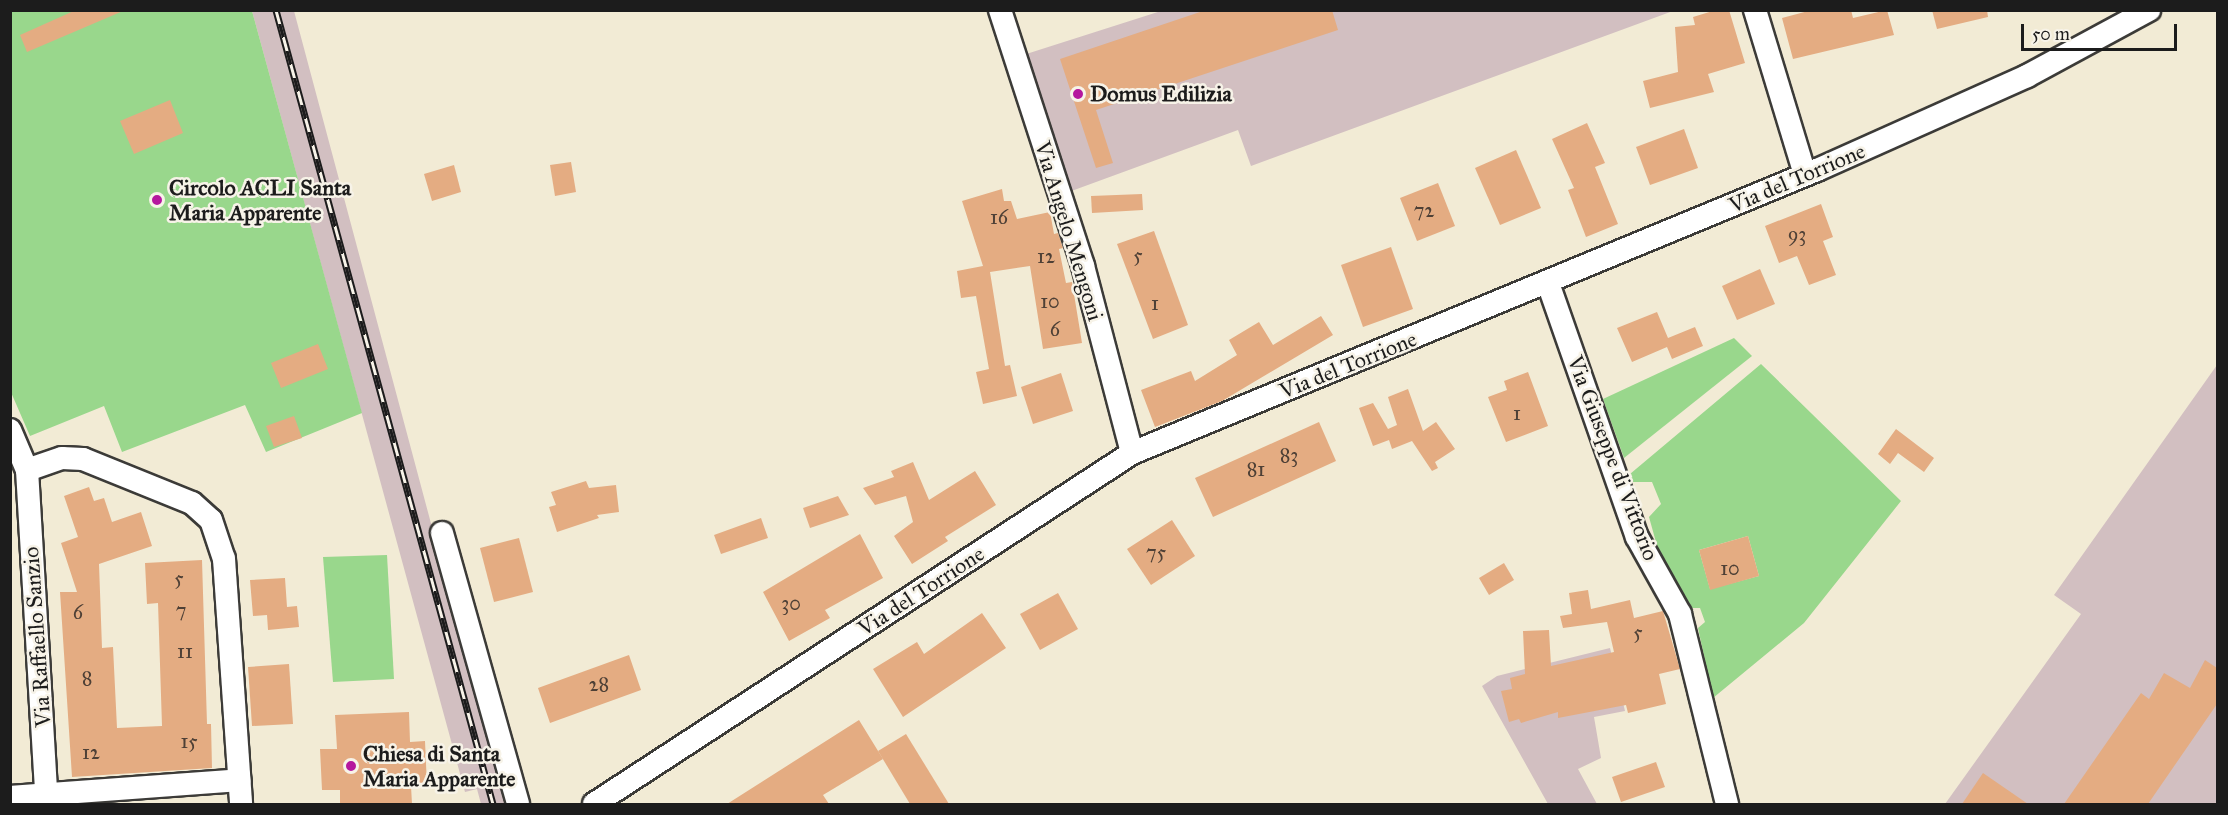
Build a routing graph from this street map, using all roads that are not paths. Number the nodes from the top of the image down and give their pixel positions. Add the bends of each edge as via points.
1 (1000, 10) edge
2 (1755, 10) edge
3 (2149, 10) edge
4 (1806, 175) junction
5 (1548, 283) junction
6 (10, 430) edge
7 (1132, 453) junction
8 (27, 470) junction
9 (442, 533) dead end
10 (239, 780) junction
11 (10, 797) edge
12 (47, 799) edge
13 (241, 804) edge
14 (518, 804) edge
15 (594, 804) edge
16 (1727, 804) edge

1 - 7 street, Via Angelo Mengoni via 1083,267
2 - 4 street
3 - 4 street, Via del Torrione via 2027,76
4 - 5 street, Via del Torrione
5 - 7 street, Via del Torrione
5 - 16 street, Via Giuseppe di Vittorio via 1637,537 1680,615
6 - 8 street, Via Raffaello Sanzio
7 - 15 street, Via del Torrione
8 - 10 street via 62,458 83,459 192,503 211,520 224,559
8 - 12 street, Via Raffaello Sanzio
9 - 14 street
10 - 12 street
10 - 13 street
11 - 12 street

